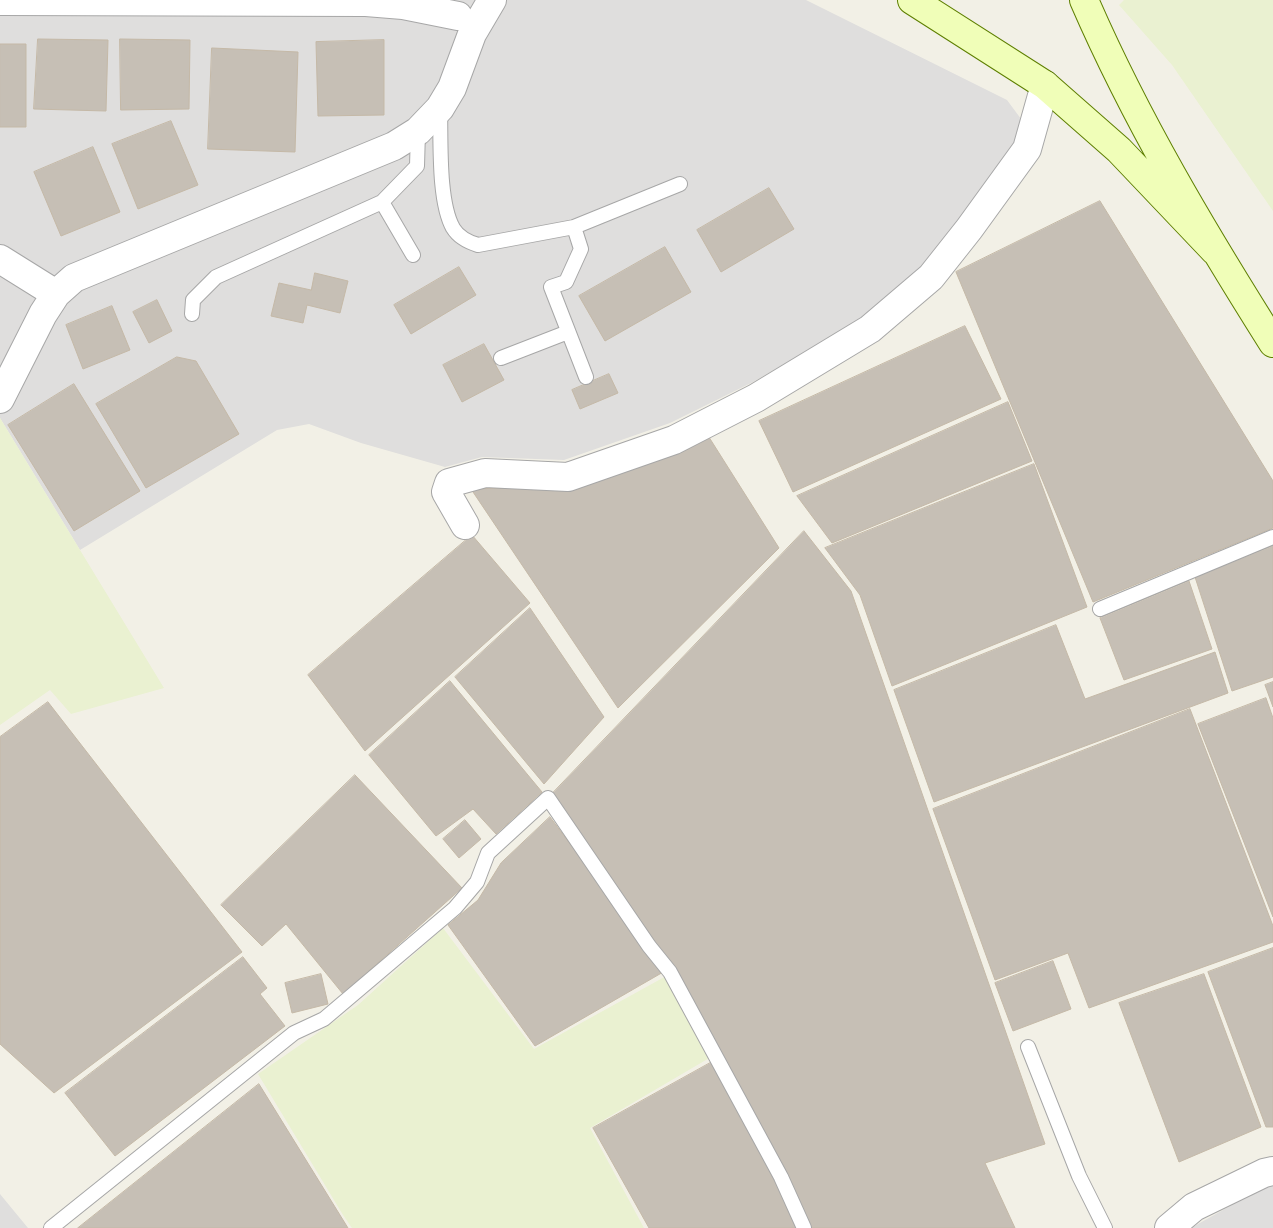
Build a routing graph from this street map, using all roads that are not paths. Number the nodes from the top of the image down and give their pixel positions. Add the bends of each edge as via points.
1 (0, 0) edge
2 (492, 0) edge
3 (912, 0) edge
4 (1084, 0) edge
5 (460, 17) edge
6 (1045, 85) junction
7 (440, 108) junction
8 (418, 131) junction
9 (680, 184) dead end
10 (382, 202) junction
11 (574, 227) junction
12 (1215, 251) junction
13 (413, 255) dead end
14 (0, 259) edge
15 (56, 294) junction
16 (192, 314) dead end
17 (568, 332) junction
18 (1273, 343) edge
19 (501, 358) dead end
20 (586, 377) dead end
21 (0, 399) edge
22 (465, 525) dead end
23 (1273, 536) edge
24 (1100, 609) dead end
25 (1028, 1047) dead end
26 (1273, 1171) edge
27 (51, 1228) edge
28 (804, 1228) edge
29 (1104, 1228) edge
30 (1170, 1228) edge

1 - 5 street via 366,2 403,5
2 - 5 street
3 - 6 main road
4 - 12 main road via 1136,112
5 - 7 street via 452,88
6 - 12 main road via 1119,150
6 - 22 street via 1027,149 969,230 931,277 870,329 756,398 674,440 568,477 485,473 449,483 446,492
7 - 8 street
7 - 11 lane via 446,209 454,229 464,240 478,245
8 - 10 lane via 417,166
8 - 15 street via 394,146 97,267 74,278
9 - 11 lane
10 - 13 lane
10 - 16 lane via 216,277 193,300
11 - 17 lane via 581,249 566,282 551,287
12 - 18 main road
14 - 15 street
15 - 21 street
17 - 19 lane
17 - 20 lane
23 - 24 lane
25 - 29 lane
26 - 30 street via 1194,1207
27 - 28 lane via 294,1033 324,1019 455,908 477,882 488,852 548,798 670,972 781,1177

